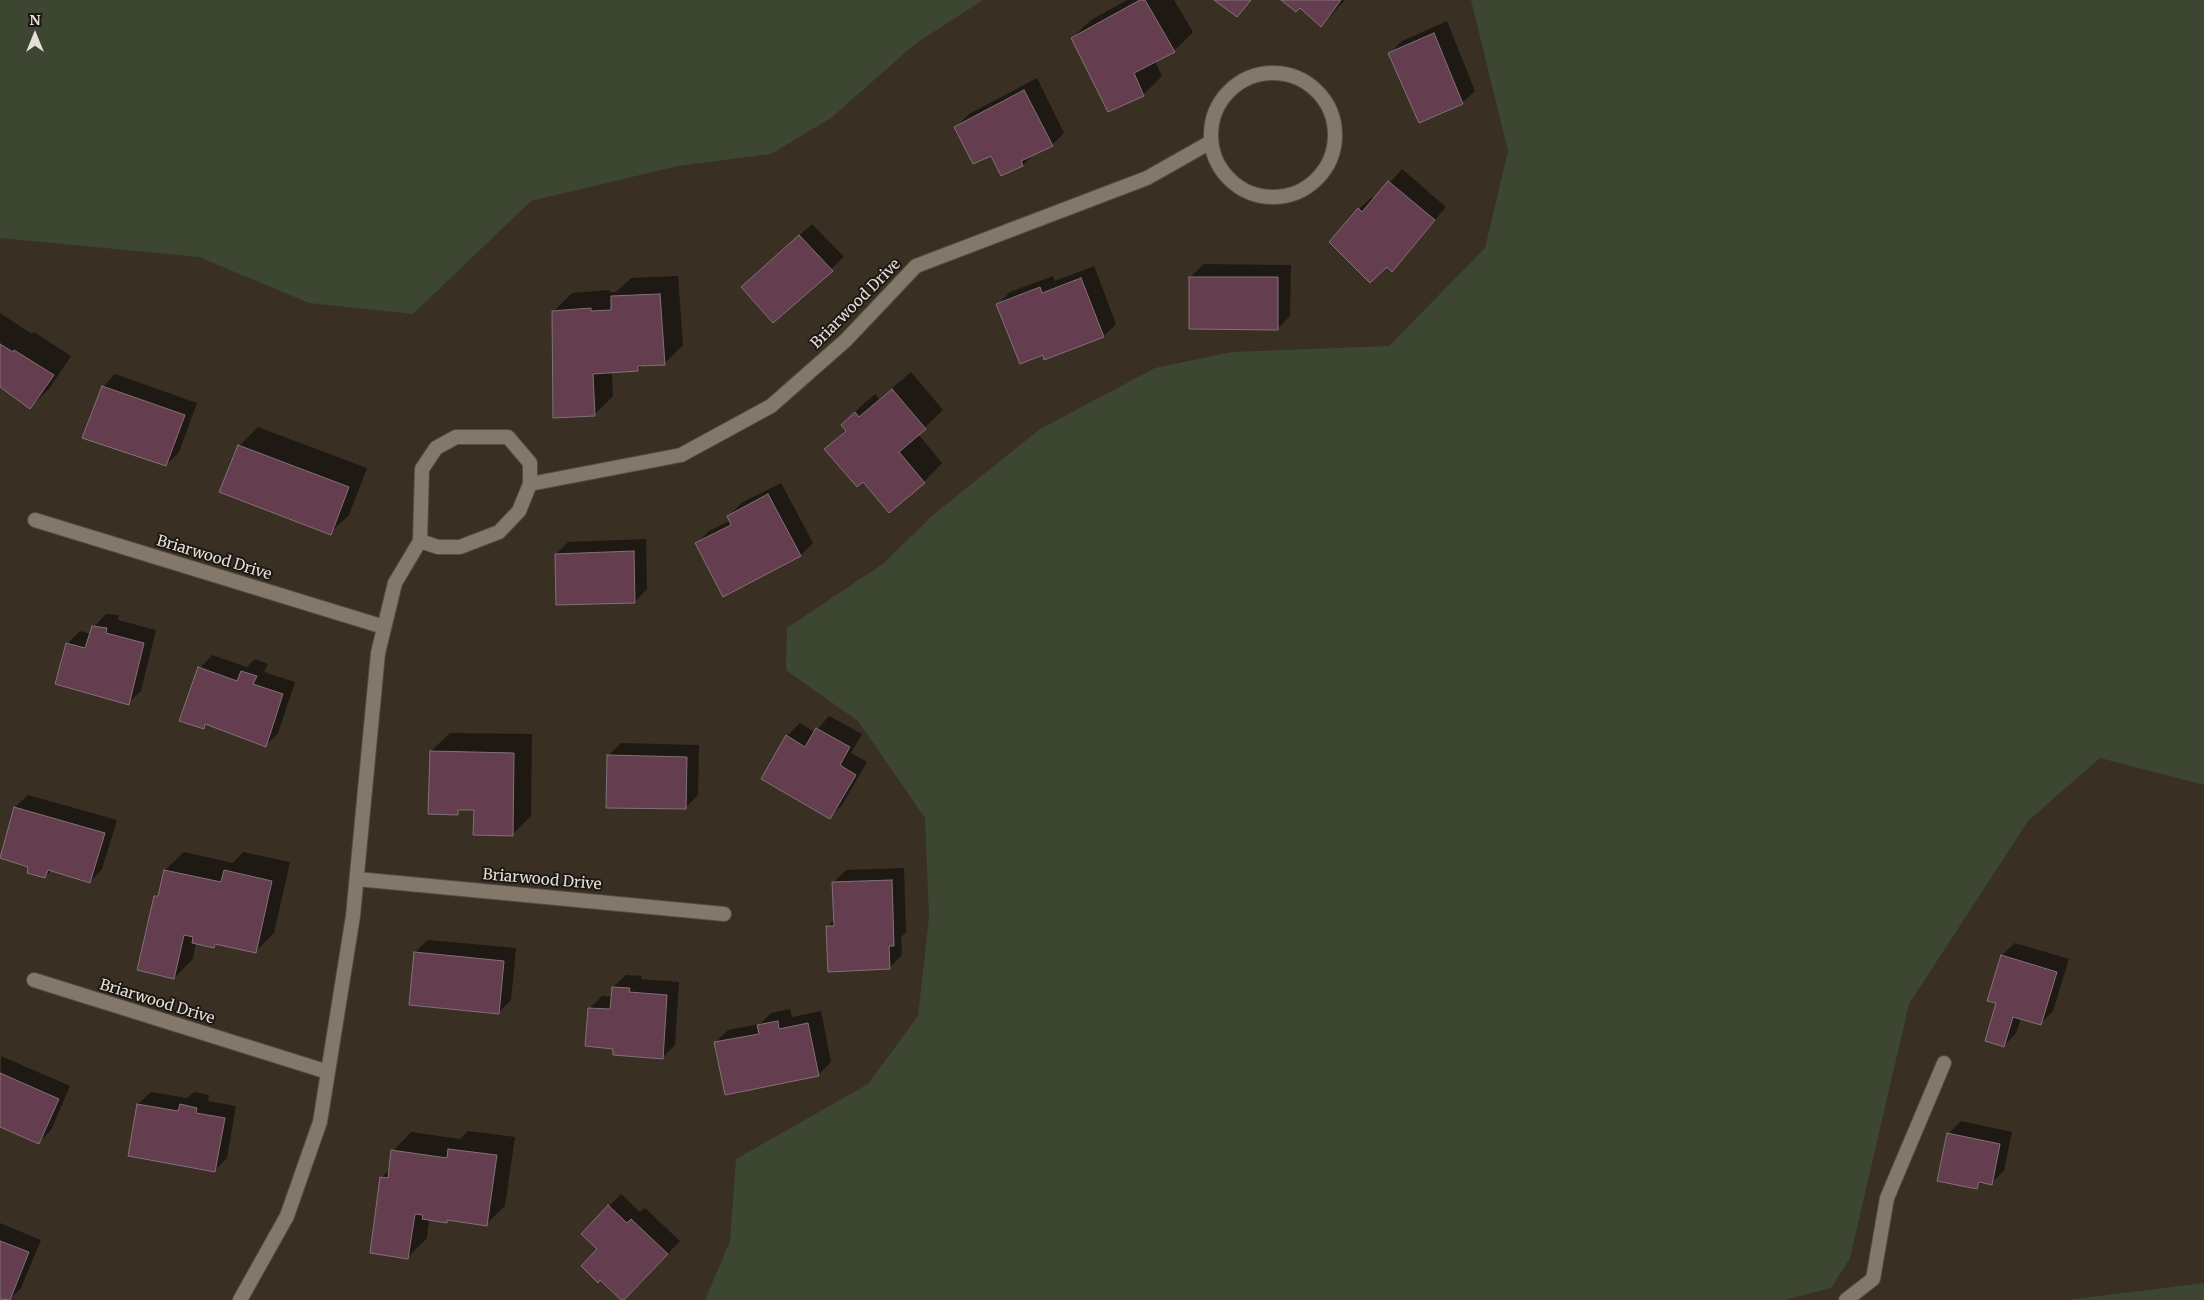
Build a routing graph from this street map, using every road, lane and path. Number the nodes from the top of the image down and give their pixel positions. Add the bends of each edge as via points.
1 (1209, 142) junction
2 (530, 484) junction
3 (35, 520) dead end
4 (420, 541) junction
5 (384, 627) junction
6 (357, 879) junction
7 (724, 914) dead end
8 (34, 980) dead end
9 (1944, 1063) dead end
10 (328, 1072) junction
11 (240, 1300) edge
12 (1846, 1300) edge

1 - 1 street via 1226,179 1261,198 1300,194 1330,166 1337,127 1320,92 1286,72 1246,77 1217,104
1 - 2 street, Briarwood Drive via 1147,178 916,266 846,340 771,406 681,456
2 - 4 street via 519,511 499,532 460,547 438,547
2 - 4 street via 530,463 508,437 456,437 436,448 422,470
3 - 5 street, Briarwood Drive
4 - 5 street via 395,583
5 - 6 street via 378,653
6 - 7 street, Briarwood Drive
6 - 10 street
8 - 10 street, Briarwood Drive
9 - 12 street via 1887,1198 1873,1279
10 - 11 street via 320,1122 287,1216

